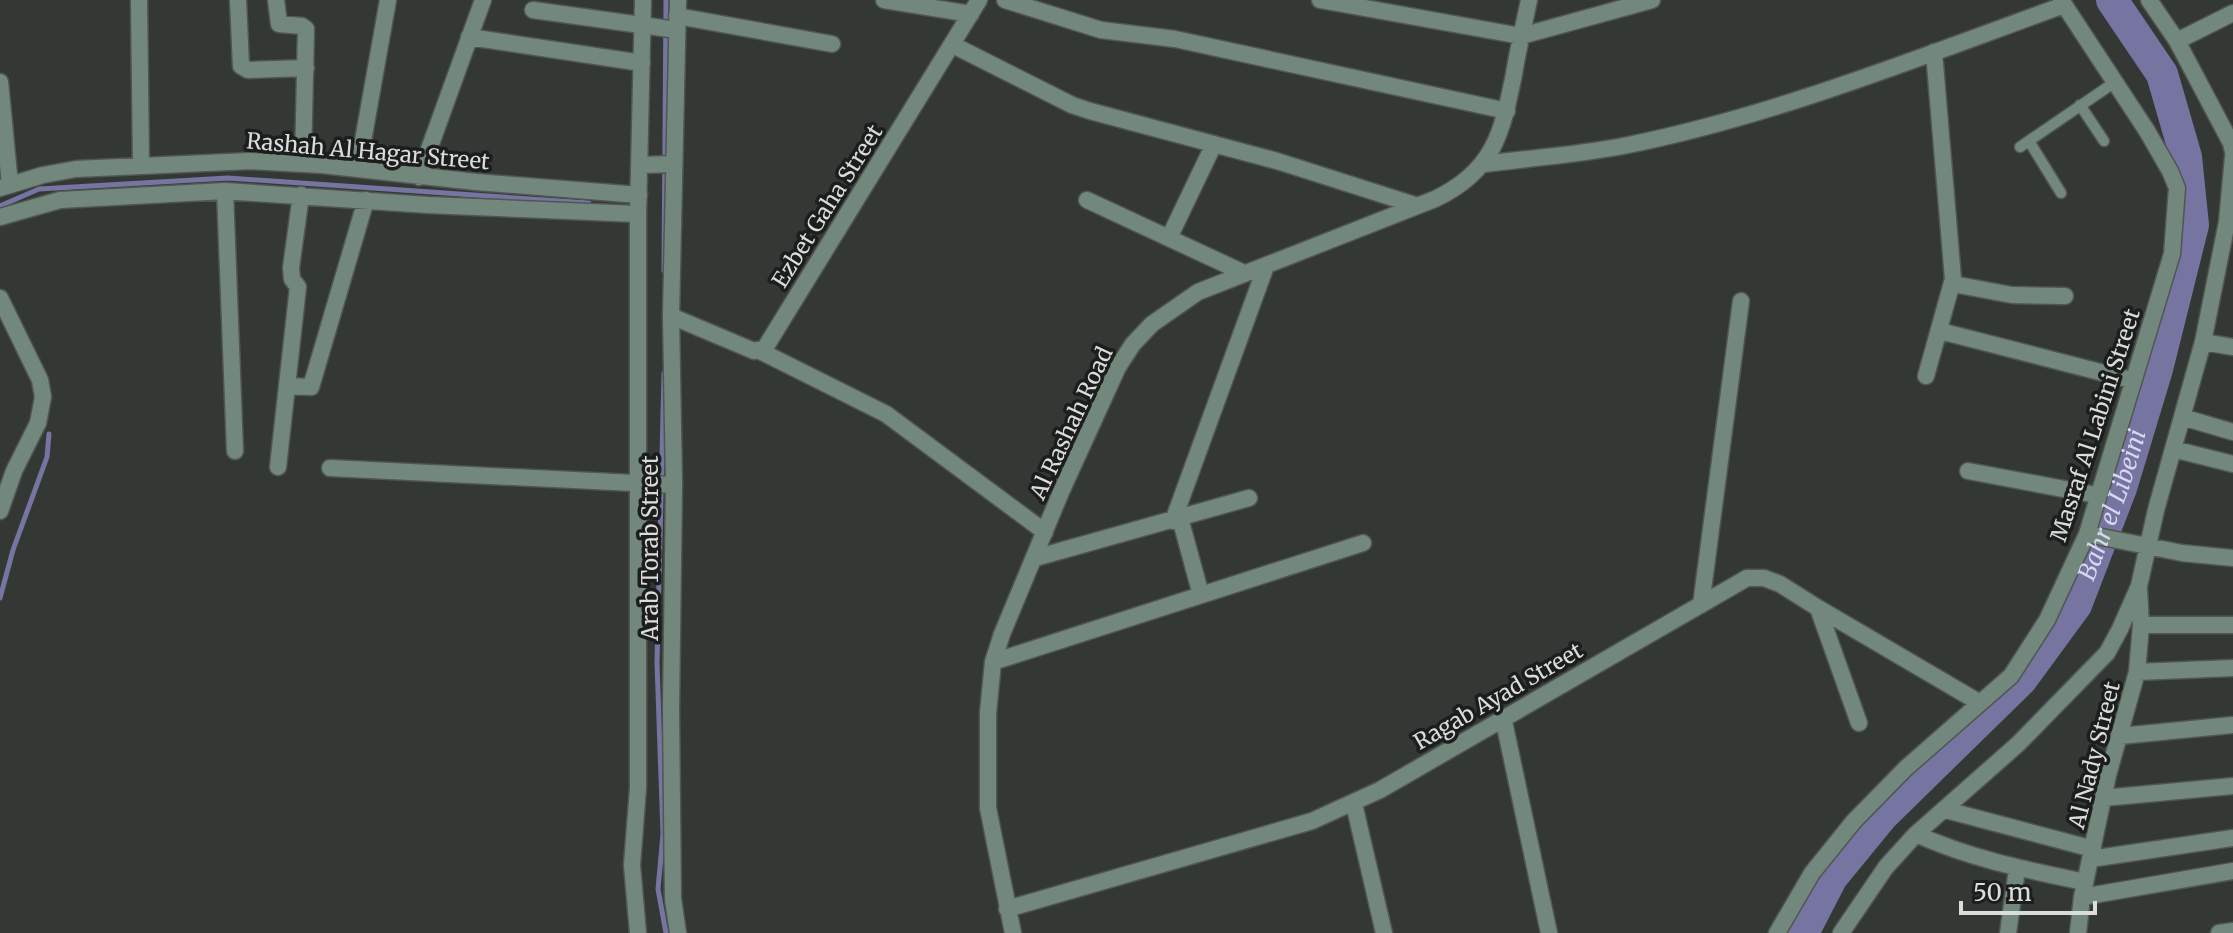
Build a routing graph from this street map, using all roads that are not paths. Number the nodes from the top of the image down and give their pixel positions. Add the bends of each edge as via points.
1 (139, 0) edge
2 (238, 0) edge
3 (276, 0) edge
4 (388, 0) edge
5 (483, 0) edge
6 (643, 0) edge
7 (884, 0) edge
8 (1005, 0) edge
9 (1320, 0) edge
10 (1652, 0) edge
11 (2149, 0) edge
12 (1534, 2) edge
13 (2063, 3) edge
14 (975, 7) edge
15 (533, 10) dead end
16 (2233, 13) edge
17 (666, 21) edge
18 (1521, 36) junction
19 (469, 37) junction
20 (2177, 41) junction
21 (832, 44) dead end
22 (953, 45) junction
23 (1934, 52) junction
24 (642, 63) junction
25 (306, 68) junction
26 (0, 82) edge
27 (2115, 82) junction
28 (2080, 105) junction
29 (1507, 111) junction
30 (2104, 141) dead end
31 (1214, 144) junction
32 (2233, 148) edge
33 (303, 163) junction
34 (658, 164) junction
35 (1484, 164) junction
36 (141, 165) junction
37 (358, 169) junction
38 (419, 177) junction
39 (5, 187) edge
40 (225, 191) junction
41 (2061, 193) dead end
42 (301, 195) junction
43 (639, 195) junction
44 (366, 200) junction
45 (1087, 200) dead end
46 (1415, 205) junction
47 (638, 214) junction
48 (0, 217) edge
49 (1169, 238) junction
50 (1266, 266) junction
51 (1244, 273) junction
52 (1953, 284) junction
53 (2065, 296) dead end
54 (0, 298) edge
55 (1741, 301) dead end
56 (671, 316) junction
57 (1940, 331) junction
58 (2203, 342) junction
59 (2233, 347) edge
60 (760, 351) junction
61 (1926, 376) dead end
62 (2131, 380) junction
63 (287, 386) junction
64 (2182, 417) junction
65 (2233, 432) edge
66 (2173, 449) junction
67 (235, 451) dead end
68 (2233, 464) edge
69 (278, 467) dead end
70 (330, 468) dead end
71 (1968, 471) dead end
72 (642, 483) junction
73 (670, 485) junction
74 (2096, 495) junction
75 (1249, 498) dead end
76 (0, 511) edge
77 (1176, 520) junction
78 (1045, 532) junction
79 (2087, 534) junction
80 (1363, 543) dead end
81 (2150, 546) junction
82 (1035, 558) junction
83 (2233, 558) edge
84 (2139, 586) junction
85 (1201, 595) junction
86 (1701, 605) junction
87 (1818, 608) junction
88 (2141, 625) junction
89 (2233, 625) edge
90 (993, 662) junction
91 (2233, 668) edge
92 (2137, 672) junction
93 (1980, 703) junction
94 (1503, 717) junction
95 (1859, 723) dead end
96 (2233, 725) edge
97 (2120, 736) junction
98 (2233, 786) edge
99 (2103, 798) junction
100 (1354, 804) junction
101 (1946, 810) junction
102 (1916, 834) junction
103 (2233, 838) edge
104 (2092, 854) junction
105 (2017, 869) junction
106 (2233, 871) edge
107 (2084, 889) junction
108 (1007, 909) junction
109 (2233, 931) edge
110 (638, 933) edge
111 (678, 933) edge
112 (1013, 933) edge
113 (1384, 933) edge
114 (1549, 933) edge
115 (1777, 933) edge
116 (1841, 933) edge
117 (2008, 933) edge
118 (2078, 933) edge
119 (2219, 933) edge

1 - 36 street
2 - 25 street via 241,66
3 - 25 street via 279,24 306,29
4 - 37 street
5 - 19 street
6 - 17 street
7 - 14 street
8 - 29 street via 1101,30 1206,45
9 - 18 street
10 - 18 street
11 - 20 street
12 - 18 street, Al Rashah Road
13 - 23 street
13 - 27 street, Masraf Al Labini Street
14 - 22 street, Ezbet Gaha Street
15 - 17 street
16 - 20 street
17 - 21 street
17 - 24 street
17 - 34 street
18 - 29 street, Al Rashah Road
19 - 24 street
19 - 38 street
20 - 32 street
22 - 31 street via 1072,105
22 - 60 street, Ezbet Gaha Street
23 - 35 street via 1734,119 1621,146
23 - 52 street
24 - 34 street
25 - 33 street
26 - 39 street
27 - 28 lane
27 - 62 street, Masraf Al Labini Street via 2177,188 2172,254
28 - 30 lane
28 - 41 lane via 2025,144
29 - 35 street, Al Rashah Road
31 - 46 street
31 - 49 street
32 - 58 street via 2227,222
33 - 36 street, Rashah Al Hagar Street
33 - 37 street, Rashah Al Hagar Street
34 - 43 street, Arab Torab Street
34 - 56 street, Arab Torab Street
35 - 46 street, Al Rashah Road via 1453,190
36 - 39 street, Rashah Al Hagar Street via 76,169
37 - 38 street, Rashah Al Hagar Street
38 - 43 street, Rashah Al Hagar Street
40 - 42 street, Rashah Al Hagar Street
40 - 48 street, Rashah Al Hagar Street via 60,200
40 - 67 street
42 - 44 street, Rashah Al Hagar Street
42 - 63 street via 291,268 298,287
43 - 47 street, Arab Torab Street
44 - 47 street, Rashah Al Hagar Street
44 - 63 street via 311,387
45 - 49 street
46 - 50 street, Al Rashah Road
47 - 72 street, Arab Torab Street
49 - 51 street
50 - 51 street, Al Rashah Road
50 - 77 street
51 - 78 street, Al Rashah Road via 1174,306 1133,344
52 - 53 street via 2012,295
52 - 57 street
54 - 76 street via 40,380 43,397 38,423
55 - 86 street
56 - 60 street
56 - 73 street, Arab Torab Street
57 - 61 street
57 - 62 street
58 - 59 street
58 - 64 street
60 - 78 street via 886,414
62 - 74 street, Masraf Al Labini Street
63 - 69 street
64 - 65 street
64 - 66 street
66 - 68 street
66 - 81 street
70 - 72 street
71 - 74 street
72 - 73 street
72 - 110 street, Arab Torab Street via 632,865
73 - 111 street, Arab Torab Street via 673,899
74 - 79 street, Masraf Al Labini Street
75 - 77 street
77 - 82 street
77 - 85 street
78 - 82 street, Al Rashah Road
79 - 81 street
79 - 93 street, Masraf Al Labini Street via 2047,620 2011,676
80 - 85 street
81 - 83 street
81 - 84 street
82 - 90 street, Al Rashah Road
84 - 88 street, Al Nady Street
84 - 101 street via 2107,653
85 - 90 street
86 - 87 street, Ragab Ayad Street via 1738,581 1755,577 1780,584
86 - 94 street, Ragab Ayad Street
87 - 93 street, Ragab Ayad Street
87 - 95 street
88 - 89 street
88 - 92 street, Al Nady Street
90 - 108 street, Al Rashah Road via 988,808
91 - 92 street
92 - 97 street, Al Nady Street
93 - 115 street, Masraf Al Labini Street via 1854,821 1812,873
94 - 100 street, Ragab Ayad Street
94 - 114 street
96 - 97 street
97 - 99 street, Al Nady Street
98 - 99 street
99 - 104 street, Al Nady Street
100 - 108 street, Ragab Ayad Street via 1301,825
100 - 113 street
101 - 102 street
101 - 104 street
102 - 105 street
102 - 116 street
103 - 104 street
104 - 107 street, Al Nady Street
105 - 107 street
105 - 117 street
106 - 107 street
107 - 118 street, Al Nady Street
108 - 112 street, Al Rashah Road
109 - 119 street

